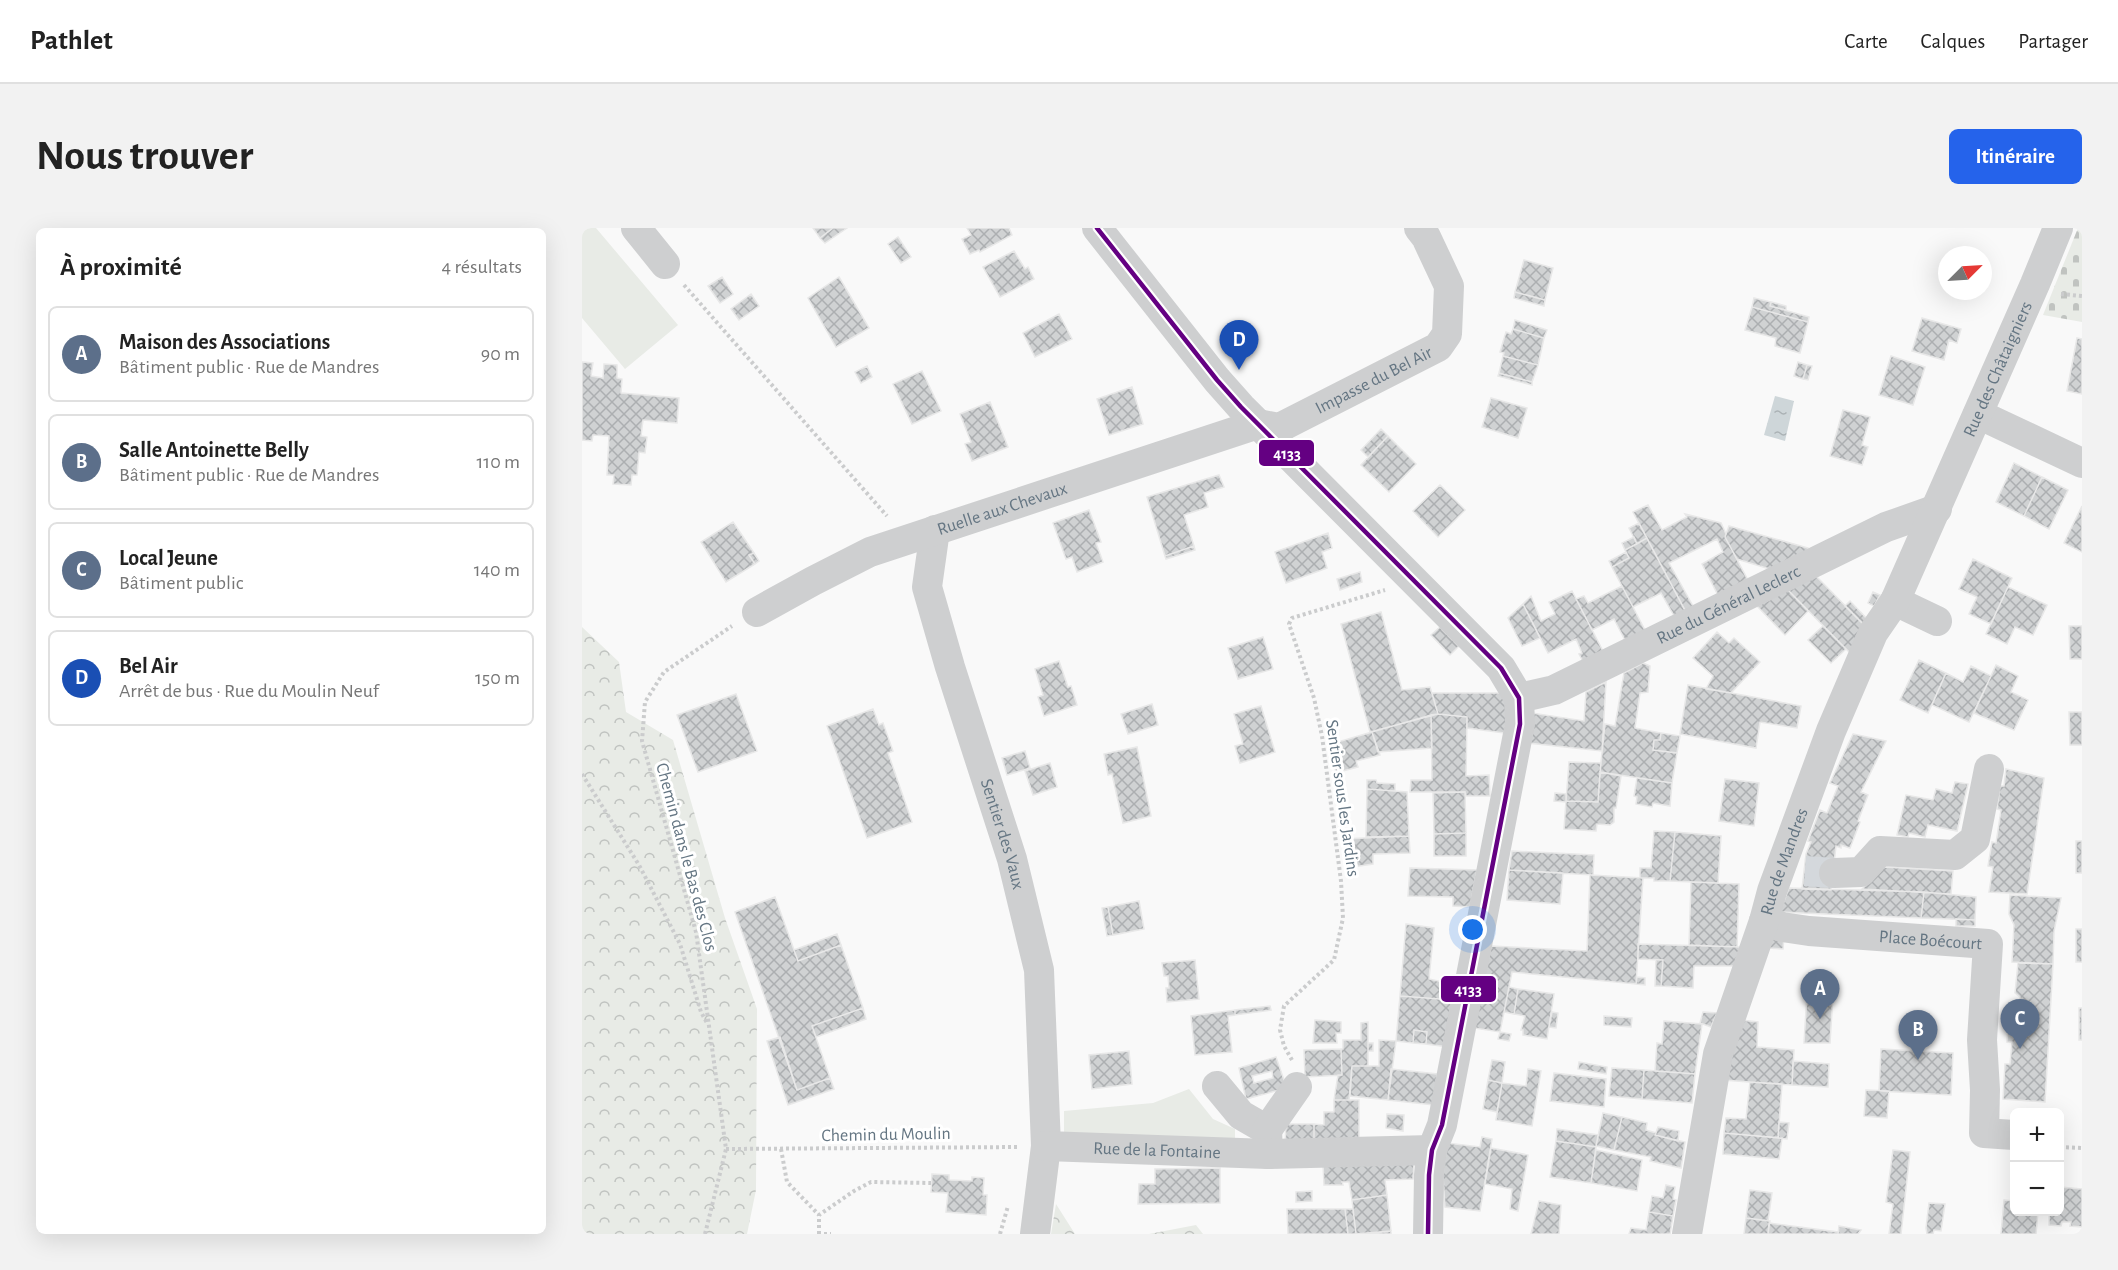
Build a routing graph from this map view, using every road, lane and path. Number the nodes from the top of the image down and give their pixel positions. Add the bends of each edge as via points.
1 (636, 228) edge
2 (1097, 228) edge
3 (1419, 228) edge
4 (2058, 228) edge
5 (665, 264) joint
6 (1978, 414) junction
7 (1258, 424) junction
8 (2082, 463) edge
9 (1937, 509) junction
10 (921, 535) junction
11 (1414, 580) junction
12 (1895, 601) junction
13 (756, 612) joint
14 (1937, 621) dead end
15 (1519, 698) junction
16 (1989, 769) dead end
17 (582, 774) edge
18 (1807, 871) junction
19 (1764, 921) junction
20 (709, 1026) junction
21 (1217, 1086) dead end
22 (1297, 1087) joint
23 (2010, 1135) edge
24 (1267, 1142) junction
25 (1046, 1146) junction
26 (2064, 1147) edge
27 (2082, 1148) edge
28 (726, 1149) junction
29 (781, 1149) junction
30 (1432, 1150) junction
31 (931, 1183) dead end
32 (819, 1215) junction
33 (705, 1234) edge
34 (819, 1234) edge
35 (824, 1234) edge
36 (831, 1234) edge
37 (1035, 1234) edge
38 (1428, 1234) edge
39 (1687, 1234) edge

1 - 5 street
2 - 7 street via 1217,381
3 - 7 street, Impasse du Bel Air via 1449,286 1447,334 1438,347 1279,428
4 - 6 street, Rue des Châtaigniers
5 - 10 path
6 - 8 street
6 - 9 street, Rue des Châtaigniers
7 - 10 street, Ruelle aux Chevaux
7 - 11 street
9 - 12 street, Rue de Mandres
9 - 15 street, Rue du Général Leclerc via 1886,527 1554,690
10 - 13 street, Ruelle aux Chevaux via 870,552
10 - 25 street, Sentier des Vaux via 927,587 1012,858 1040,970
11 - 15 street via 1501,668
11 - 22 path, Sentier sous les Jardins via 1292,618 1289,624 1322,735 1343,918 1335,960 1284,1006 1280,1030 1296,1067
12 - 14 street
12 - 18 street, Rue de Mandres via 1873,633 1836,720
13 - 20 path, Chemin dans le Bas des Clos via 664,672 645,702 642,741 696,932
15 - 30 street via 1518,735 1442,1125
16 - 18 street via 1976,839 1955,855 1880,851 1862,872
17 - 20 path via 639,865 680,944
18 - 19 street, Rue de Mandres via 1772,891
19 - 23 street, Place Boécourt via 1809,931 1988,944 1982,1040 1984,1133
19 - 39 street, Rue de Mandres via 1718,1054
20 - 28 path, Chemin dans le Bas des Clos
21 - 24 street
22 - 24 street
24 - 25 street, Rue de la Fontaine
24 - 30 street, Rue de la Fontaine
25 - 29 path, Chemin du Moulin
25 - 37 street, Sentier des Vaux
26 - 27 path
28 - 29 path, Chemin du Moulin
28 - 33 path, Chemin dans le Bas des Clos
29 - 32 path via 787,1182
30 - 38 street
31 - 32 path via 871,1182
32 - 34 path
35 - 36 path

